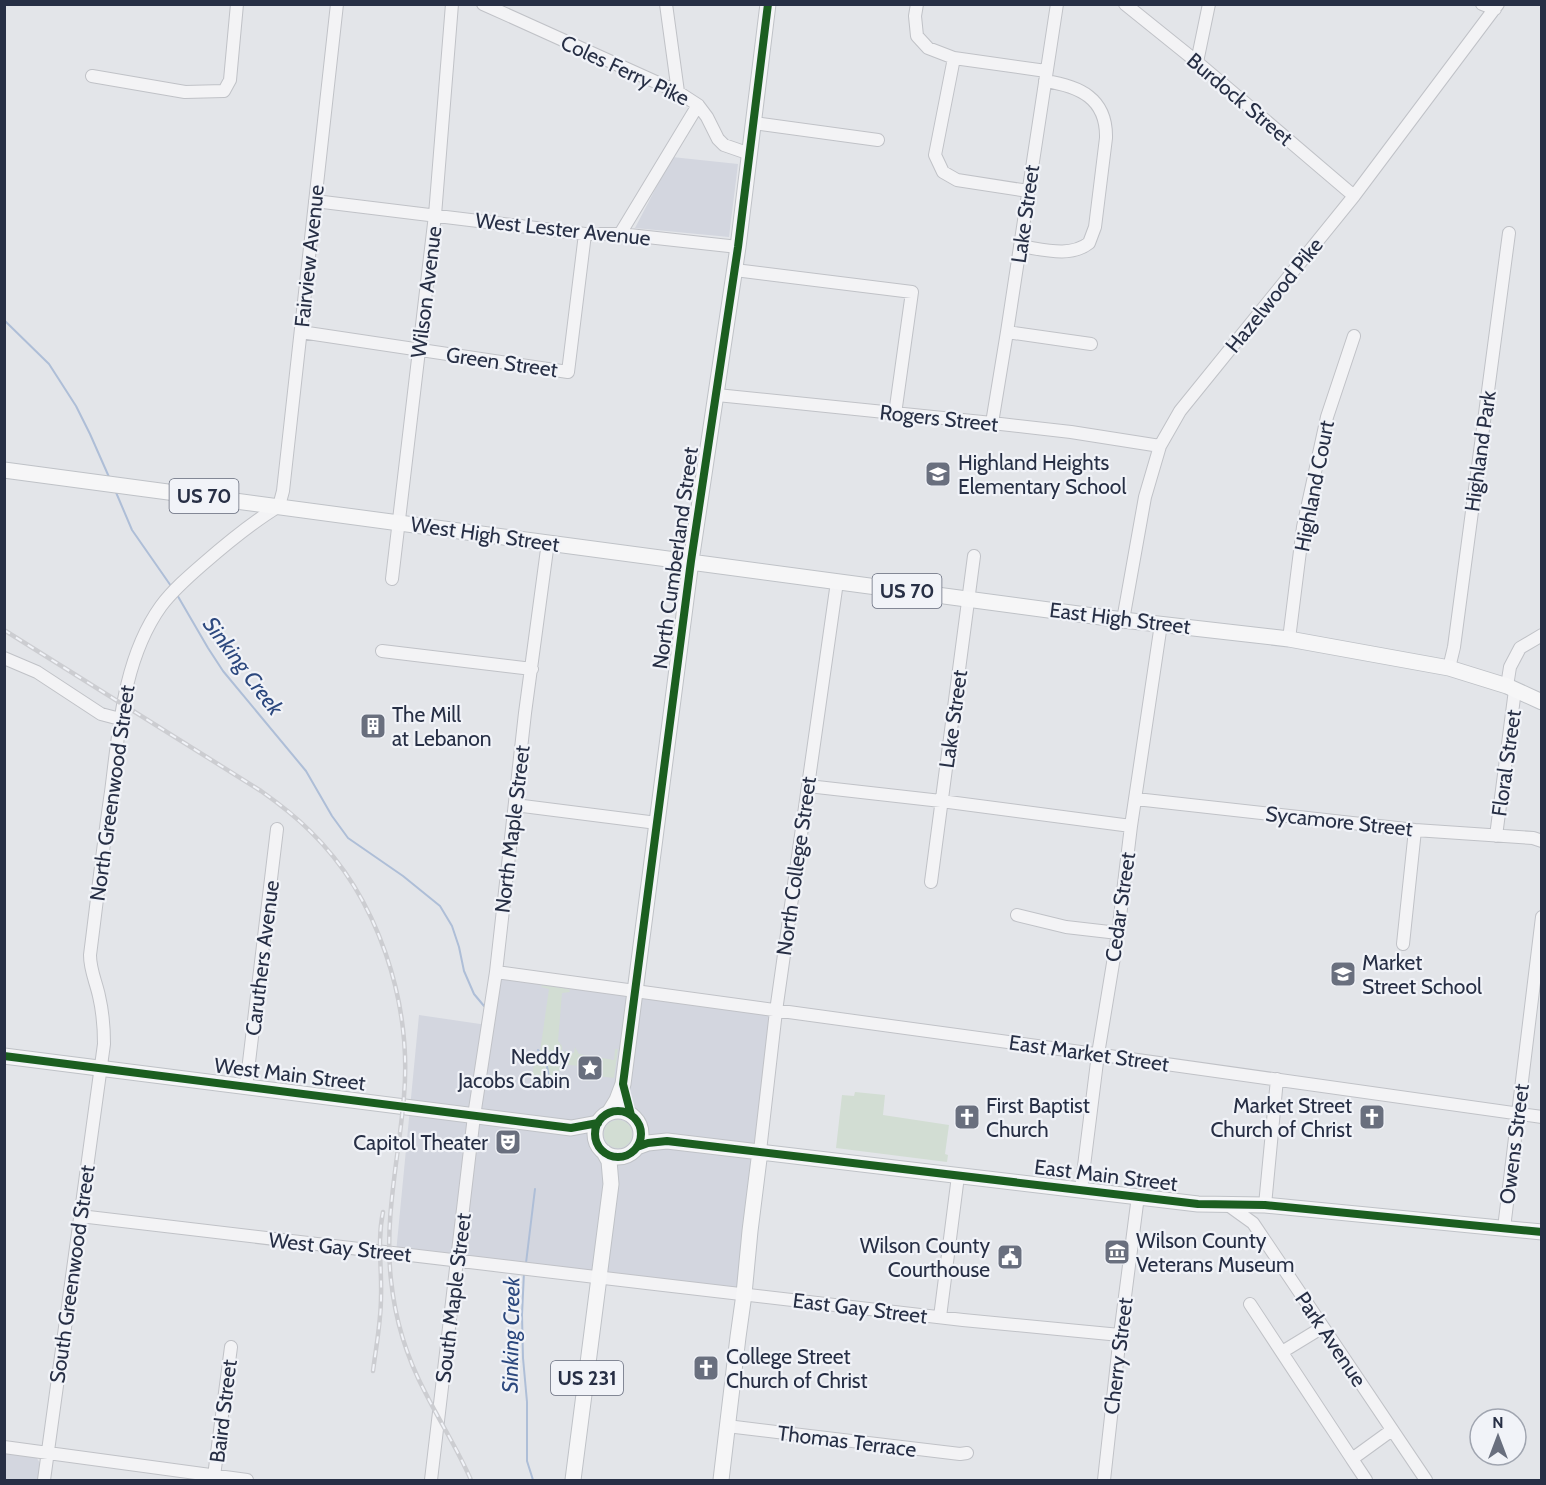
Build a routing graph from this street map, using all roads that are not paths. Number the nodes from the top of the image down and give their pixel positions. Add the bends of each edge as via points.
1 (237, 4) edge
2 (337, 4) edge
3 (452, 4) edge
4 (483, 4) edge
5 (666, 4) edge
6 (768, 4) edge
7 (916, 4) edge
8 (1057, 4) edge
9 (1125, 4) edge
10 (1209, 4) edge
11 (1482, 4) edge
12 (1497, 7) edge
13 (954, 58) junction
14 (1197, 62) junction
15 (92, 75) dead end
16 (1045, 76) junction
17 (678, 92) junction
18 (698, 105) junction
19 (754, 123) junction
20 (878, 140) dead end
21 (750, 154) junction
22 (1028, 191) junction
23 (1354, 196) junction
24 (315, 201) junction
25 (435, 215) junction
26 (1509, 233) dead end
27 (585, 234) junction
28 (621, 234) junction
29 (1020, 246) junction
30 (738, 247) junction
31 (735, 270) junction
32 (1007, 332) junction
33 (301, 333) junction
34 (1354, 336) dead end
35 (1091, 344) dead end
36 (420, 350) junction
37 (717, 395) junction
38 (896, 414) junction
39 (992, 423) junction
40 (1161, 446) junction
41 (4, 470) edge
42 (279, 506) junction
43 (399, 523) junction
44 (548, 542) junction
45 (974, 556) dead end
46 (691, 561) junction
47 (392, 579) dead end
48 (837, 582) junction
49 (969, 599) junction
50 (1124, 620) junction
51 (1161, 624) junction
52 (1542, 635) edge
53 (1289, 639) junction
54 (382, 651) dead end
55 (4, 658) edge
56 (1449, 668) junction
57 (532, 669) junction
58 (1511, 688) junction
59 (1542, 702) edge
60 (120, 719) junction
61 (808, 786) junction
62 (1136, 799) junction
63 (941, 801) junction
64 (515, 805) junction
65 (657, 823) junction
66 (1131, 826) junction
67 (277, 829) dead end
68 (1415, 830) junction
69 (1496, 836) junction
70 (1542, 841) edge
71 (931, 882) dead end
72 (1017, 915) dead end
73 (1542, 917) edge
74 (1118, 933) junction
75 (1403, 944) dead end
76 (1539, 959) edge
77 (496, 972) junction
78 (636, 990) junction
79 (776, 1011) junction
80 (1098, 1054) junction
81 (4, 1056) edge
82 (100, 1068) junction
83 (1277, 1079) junction
84 (623, 1084) junction
85 (246, 1087) junction
86 (1517, 1114) junction
87 (474, 1116) junction
88 (1542, 1117) edge
89 (603, 1118) junction
90 (635, 1119) junction
91 (572, 1128) junction
92 (667, 1140) junction
93 (600, 1147) junction
94 (633, 1150) junction
95 (760, 1151) junction
96 (958, 1176) junction
97 (611, 1184) junction
98 (1081, 1190) junction
99 (1138, 1196) junction
100 (1228, 1205) junction
101 (1265, 1205) junction
102 (80, 1216) junction
103 (1504, 1228) junction
104 (1542, 1232) edge
105 (458, 1260) junction
106 (600, 1278) junction
107 (744, 1294) junction
108 (1250, 1304) dead end
109 (940, 1317) junction
110 (1323, 1327) junction
111 (1120, 1335) junction
112 (231, 1347) dead end
113 (1282, 1352) junction
114 (727, 1426) junction
115 (1392, 1430) junction
116 (4, 1447) edge
117 (47, 1453) junction
118 (967, 1453) dead end
119 (1352, 1459) junction
120 (214, 1476) junction
121 (44, 1480) edge
122 (247, 1480) edge
123 (431, 1480) edge
124 (573, 1480) edge
125 (721, 1480) edge
126 (1104, 1480) edge
127 (1366, 1480) edge
128 (1425, 1480) edge

1 - 15 street via 230,80 224,91 185,92
2 - 24 street, Fairview Avenue
3 - 25 street, Wilson Avenue
4 - 17 street, Coles Ferry Pike
5 - 17 street
6 - 19 main road, North Cumberland Street / US 231
7 - 13 street via 917,36 928,48
8 - 16 street, Lake Street
9 - 14 street, Burdock Street
10 - 14 street
11 - 12 street
12 - 23 street, Hazelwood Pike
13 - 16 street
13 - 22 street via 935,155 943,172 957,180
14 - 23 street, Burdock Street
16 - 22 street, Lake Street
16 - 29 street via 1074,87 1093,100 1104,115 1107,126 1095,228 1089,243 1075,250
17 - 18 street, Coles Ferry Pike
18 - 21 street, Coles Ferry Pike via 724,145
18 - 28 street
19 - 20 street
19 - 21 main road, North Cumberland Street / US 231
21 - 30 main road, North Cumberland Street / US 231
22 - 29 street, Lake Street
23 - 40 street, Hazelwood Pike via 1180,411
24 - 25 street, West Lester Avenue
24 - 33 street, Fairview Avenue
25 - 27 street, West Lester Avenue
25 - 36 street, Wilson Avenue
26 - 56 street, Highland Park
27 - 28 street, West Lester Avenue
27 - 36 street, Green Street via 568,372
28 - 30 street, West Lester Avenue
29 - 32 street, Lake Street
30 - 31 main road, North Cumberland Street / US 231
31 - 37 main road, North Cumberland Street / US 231
31 - 38 street via 912,292
32 - 35 street
32 - 39 street, Lake Street
33 - 36 street, Green Street
33 - 42 street, Fairview Avenue
34 - 53 street, Highland Court via 1327,417 1305,516
36 - 43 street, Wilson Avenue
37 - 38 street, Rogers Street
37 - 46 main road, North Cumberland Street / US 231
38 - 39 street, Rogers Street
39 - 40 street, Rogers Street
40 - 50 street, Hazelwood Pike via 1145,497
41 - 42 main road, US 70
42 - 43 main road, West High Street / US 70
42 - 60 street, North Greenwood Street via 259,518 166,599 137,654
43 - 44 main road, West High Street / US 70
43 - 47 street, Wilson Avenue
44 - 46 main road, West High Street / US 70
44 - 57 street, North Maple Street
45 - 49 street, Lake Street
46 - 48 main road, East High Street / US 70
46 - 65 main road, North Cumberland Street / US 231
48 - 49 main road, East High Street / US 70
48 - 61 street, North College Street
49 - 50 main road, East High Street / US 70
49 - 63 street, Lake Street
50 - 51 main road, East High Street / US 70
51 - 53 main road, East High Street / US 70
51 - 62 street, Cedar Street
52 - 58 street, Floral Street via 1520,648 1509,667
53 - 56 main road, East High Street / US 70
54 - 57 street
55 - 60 street via 37,672 101,714
56 - 58 main road, East High Street / US 70
57 - 64 street, North Maple Street
58 - 59 main road, East High Street / US 70
58 - 69 street, Floral Street
60 - 82 street, North Greenwood Street via 90,955 105,1023
61 - 63 street
61 - 79 street, North College Street
62 - 66 street, Cedar Street
62 - 68 street, Sycamore Street
63 - 66 street
63 - 71 street, Lake Street
64 - 65 street
64 - 77 street, North Maple Street
65 - 78 main road, North Cumberland Street / US 231
66 - 74 street, Cedar Street
67 - 85 street, Caruthers Avenue
68 - 69 street, Sycamore Street
68 - 75 street
69 - 70 street, Sycamore Street
72 - 74 street via 1066,927
73 - 76 street, Owens Street
74 - 80 street, Cedar Street
76 - 86 street, Owens Street
77 - 78 street, East Market Street
77 - 87 street, North Maple Street
78 - 79 street, East Market Street
78 - 84 main road, North Cumberland Street / US 231
79 - 80 street, East Market Street
79 - 95 street, North College Street
80 - 83 street, East Market Street
80 - 98 street, Cedar Street
81 - 82 main road, West Main Street
82 - 85 main road, West Main Street
82 - 102 street, South Greenwood Street
83 - 86 street, East Market Street
83 - 101 street
84 - 89 main road, North Cumberland Street / US 231 via 617,1101
84 - 90 main road, North Cumberland Street / US 231
85 - 87 main road, West Main Street
86 - 88 street, East Market Street
86 - 103 street, Owens Street
87 - 91 main road, West Main Street
87 - 105 street, South Maple Street
89 - 90 main road via 620,1111
89 - 91 main road, West Main Street
89 - 93 main road, US 231 via 595,1132
90 - 92 main road, East Main Street via 644,1129
90 - 94 main road, US 231 via 640,1138
91 - 93 main road, West Main Street
92 - 94 main road, East Main Street
92 - 95 main road, East Main Street
93 - 94 main road via 616,1157
93 - 97 main road, US 231 via 609,1161
94 - 97 main road
95 - 96 main road, East Main Street
95 - 107 main road
96 - 98 main road, East Main Street
96 - 109 street
97 - 106 main road, US 231
98 - 99 main road, East Main Street
99 - 100 main road, East Main Street
99 - 111 street, Cherry Street
100 - 101 main road, East Main Street
100 - 110 street, Park Avenue via 1253,1223
101 - 103 main road, East Main Street
102 - 105 street, West Gay Street
102 - 117 street, South Greenwood Street
103 - 104 main road, East Main Street
105 - 106 street, West Gay Street
105 - 123 street, South Maple Street
106 - 107 street, East Gay Street
106 - 124 main road, US 231
107 - 109 street, East Gay Street
107 - 114 main road
108 - 113 street
109 - 111 street, East Gay Street
110 - 113 street
110 - 115 street, Park Avenue
111 - 126 street, Cherry Street
112 - 120 street, Baird Street
113 - 119 street
114 - 118 street, Thomas Terrace
114 - 125 main road
115 - 119 street
115 - 128 street, Park Avenue
116 - 117 street
117 - 120 street
117 - 121 street, South Greenwood Street
119 - 127 street
120 - 122 street

